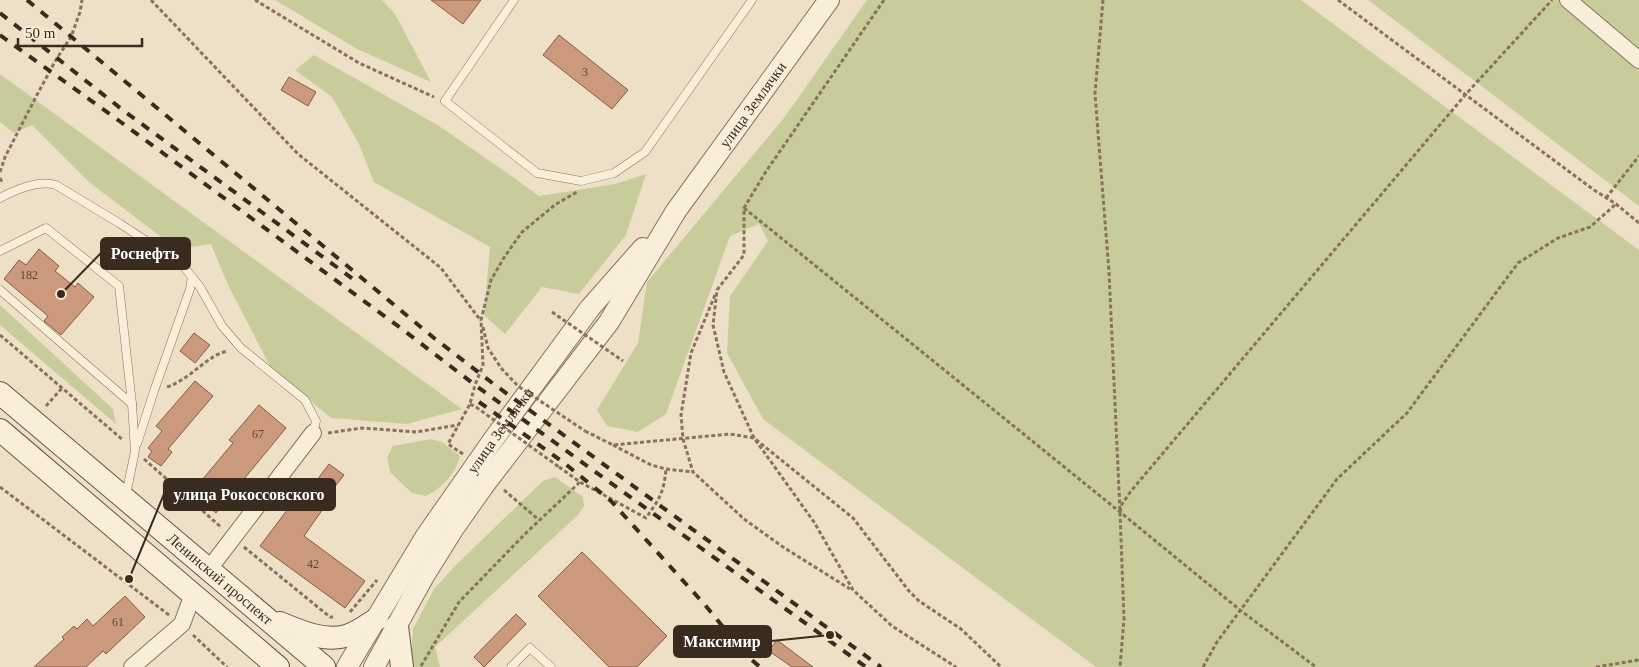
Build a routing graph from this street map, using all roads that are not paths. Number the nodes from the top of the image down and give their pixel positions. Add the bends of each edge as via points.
1 (514, 0) edge
2 (752, 0) edge
3 (1568, 0) edge
4 (824, 2) edge
5 (1639, 60) edge
6 (0, 198) edge
7 (0, 252) edge
8 (192, 277) junction
9 (0, 290) edge
10 (0, 394) edge
11 (132, 404) junction
12 (0, 430) edge
13 (313, 433) joint
14 (135, 451) junction
15 (125, 499) junction
16 (209, 570) junction
17 (194, 594) junction
18 (263, 615) junction
19 (387, 622) junction
20 (132, 667) edge
21 (278, 667) edge
22 (324, 667) edge
23 (347, 667) edge
24 (374, 667) edge
25 (402, 667) edge
26 (511, 667) edge
27 (551, 667) edge

1 - 2 lane via 445,101 538,173 581,181 614,172 645,152
3 - 5 street
4 - 19 street, улица Землячки via 676,211 590,308 493,440 412,560
6 - 8 lane via 27,187 48,183 56,185 174,258
7 - 11 lane via 46,228 119,286
8 - 13 lane via 222,326 240,348 306,400 316,421
8 - 14 lane
9 - 11 lane
10 - 15 main road, Ленинский проспект
11 - 14 lane
12 - 17 main road, Ленинский проспект
13 - 16 street
14 - 15 lane
15 - 16 main road, Ленинский проспект
16 - 18 main road, Ленинский проспект
17 - 20 street via 182,624
17 - 21 main road, Ленинский проспект
18 - 19 main road via 306,633 333,637
18 - 22 main road, Ленинский проспект
19 - 23 street, улица Землячки
19 - 24 street, улица Землячки
19 - 25 main road
26 - 27 lane via 530,648

